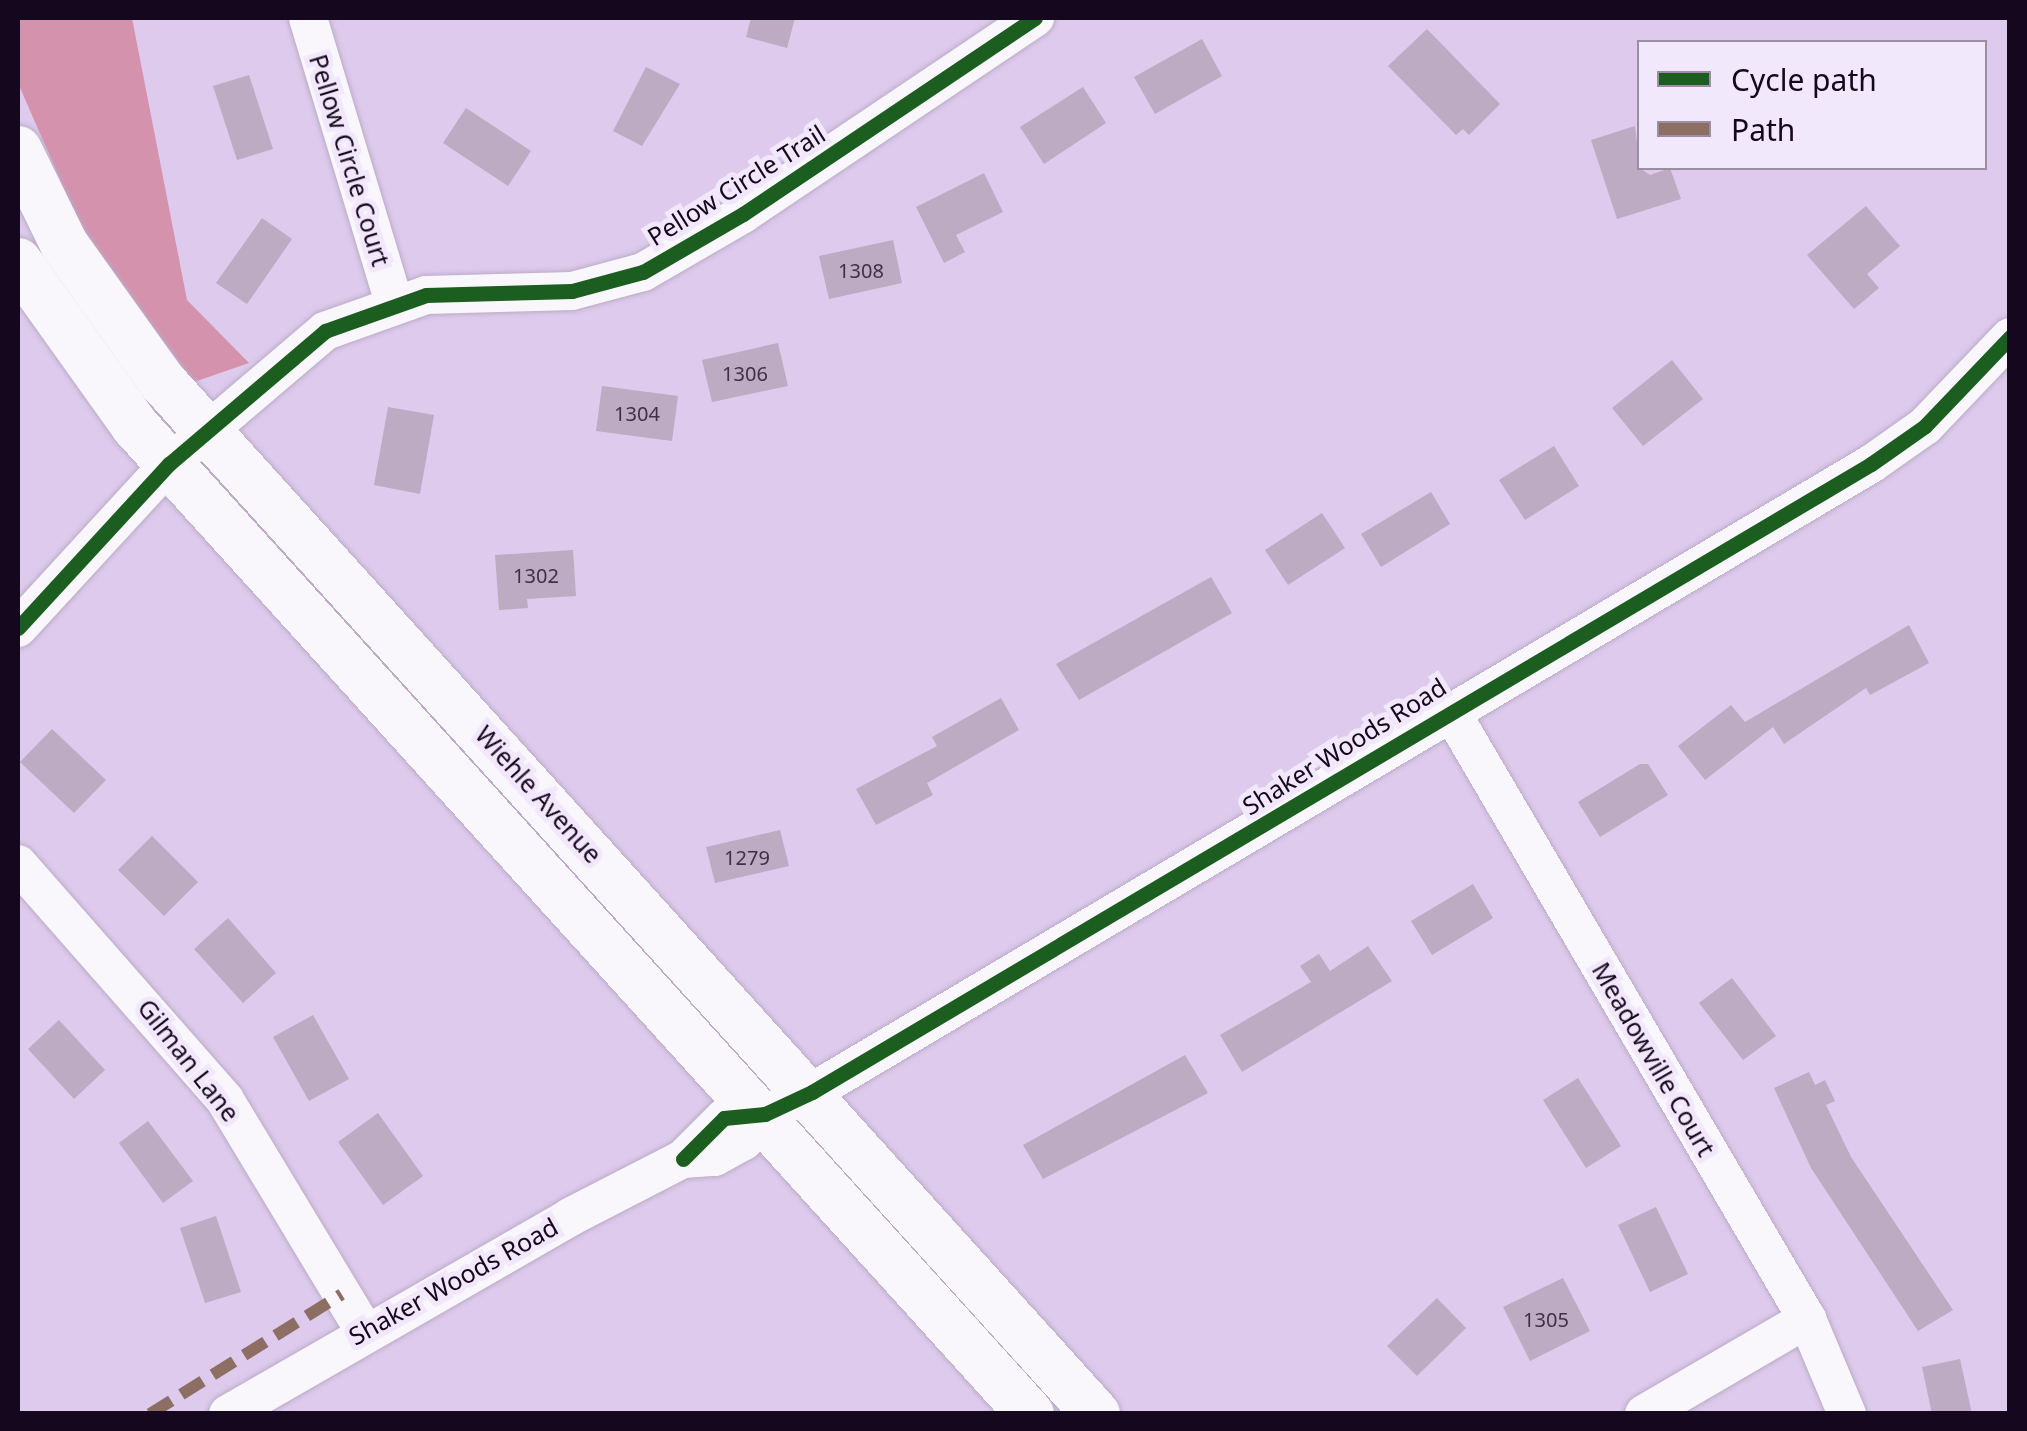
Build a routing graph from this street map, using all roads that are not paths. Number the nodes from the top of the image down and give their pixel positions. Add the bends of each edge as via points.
1 (308, 18) edge
2 (1035, 18) edge
3 (18, 150) edge
4 (18, 262) edge
5 (394, 303) junction
6 (2010, 336) edge
7 (207, 431) junction
8 (169, 464) junction
9 (18, 628) edge
10 (1450, 710) junction
11 (18, 864) edge
12 (812, 1092) junction
13 (765, 1114) junction
14 (1806, 1319) junction
15 (363, 1329) junction
16 (228, 1414) edge
17 (1030, 1414) edge
18 (1096, 1414) edge
19 (1644, 1414) edge
20 (1847, 1414) edge

1 - 5 street, Pellow Circle Court
2 - 5 street, Pellow Circle Trail via 727,225 643,272 572,290 470,290
3 - 7 main road, Wiehle Avenue via 94,290
4 - 8 main road, Wiehle Avenue via 98,382
5 - 7 street, Pellow Circle Trail via 325,331
6 - 10 street, Shaker Woods Road via 1925,426 1887,454
7 - 8 street, Pellow Circle Trail
7 - 12 main road, Wiehle Avenue
8 - 9 street, Pellow Circle Trail
8 - 13 main road, Wiehle Avenue
10 - 12 street, Shaker Woods Road
10 - 14 street, Meadowville Court
11 - 15 street, Gilman Lane via 226,1100
12 - 13 street, Shaker Woods Road
12 - 18 main road, Wiehle Avenue
13 - 15 street, Shaker Woods Road via 744,1141 716,1157 684,1159
13 - 17 main road, Wiehle Avenue
14 - 19 street
14 - 20 street, Meadowville Court
15 - 16 street, Shaker Woods Road

